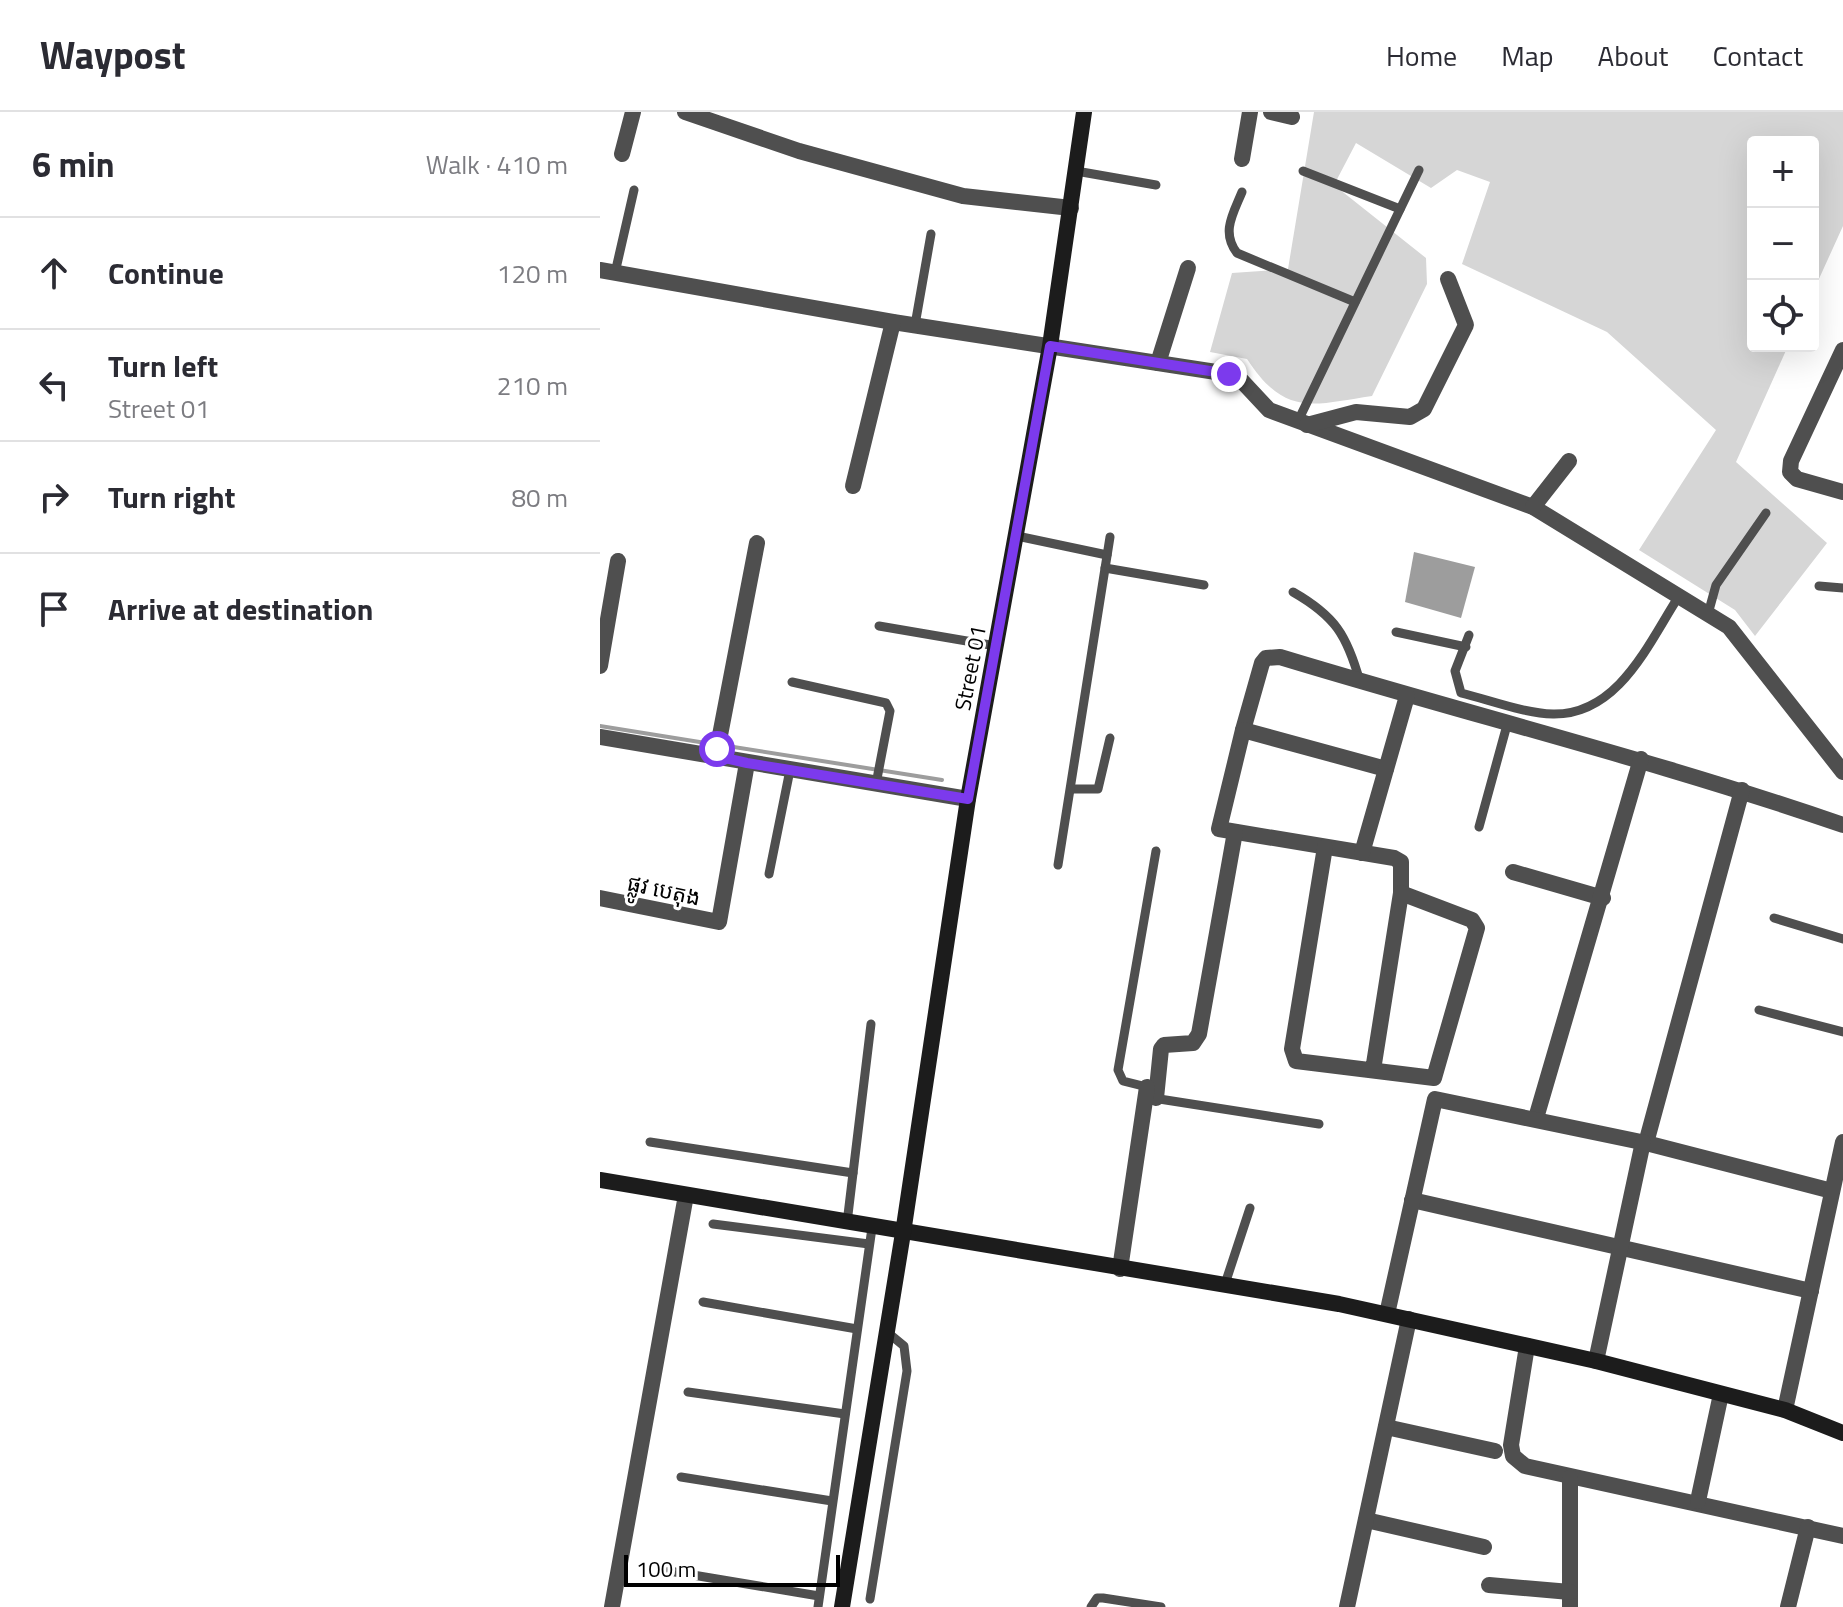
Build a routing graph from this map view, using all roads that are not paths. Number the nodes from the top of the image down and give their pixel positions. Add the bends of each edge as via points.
1 (633, 112) edge
2 (685, 112) edge
3 (1083, 112) edge
4 (1250, 112) edge
5 (1271, 112) edge
6 (1292, 117) dead end
7 (622, 154) dead end
8 (1242, 159) dead end
9 (1419, 170) dead end
10 (1076, 171) junction
11 (1303, 171) dead end
12 (1156, 185) dead end
13 (634, 190) dead end
14 (1242, 192) dead end
15 (1071, 208) junction
16 (1400, 209) junction
17 (931, 234) dead end
18 (1188, 268) dead end
19 (607, 271) edge
20 (1448, 279) dead end
21 (1355, 302) junction
22 (893, 322) junction
23 (915, 325) junction
24 (1050, 346) junction
25 (1843, 350) edge
26 (1158, 363) junction
27 (1826, 384) junction
28 (1843, 389) edge
29 (1302, 423) junction
30 (1569, 461) dead end
31 (853, 486) dead end
32 (1843, 492) edge
33 (1533, 507) junction
34 (1766, 513) dead end
35 (1017, 536) junction
36 (1110, 537) dead end
37 (757, 543) dead end
38 (1107, 555) junction
39 (618, 561) dead end
40 (1105, 568) junction
41 (1204, 585) dead end
42 (1819, 586) dead end
43 (1843, 588) edge
44 (1293, 592) dead end
45 (1679, 596) junction
46 (1708, 614) junction
47 (879, 626) dead end
48 (1396, 632) dead end
49 (1469, 635) dead end
50 (996, 646) junction
51 (1466, 647) junction
52 (600, 666) edge
53 (792, 682) dead end
54 (1360, 682) junction
55 (1407, 696) junction
56 (1507, 725) junction
57 (1243, 730) junction
58 (600, 737) edge
59 (1110, 738) dead end
60 (718, 747) junction
61 (1641, 759) junction
62 (747, 763) junction
63 (1386, 769) junction
64 (790, 770) junction
65 (1843, 772) edge
66 (878, 774) junction
67 (1072, 789) junction
68 (1742, 790) junction
69 (968, 799) junction
70 (1843, 825) edge
71 (1479, 827) dead end
72 (1235, 832) junction
73 (1325, 847) junction
74 (1156, 851) dead end
75 (1362, 853) junction
76 (1058, 865) dead end
77 (1513, 872) dead end
78 (769, 874) dead end
79 (1401, 893) junction
80 (600, 898) edge
81 (1603, 898) junction
82 (1774, 918) dead end
83 (1843, 939) edge
84 (1759, 1010) dead end
85 (871, 1024) dead end
86 (1843, 1032) edge
87 (1373, 1070) junction
88 (1150, 1094) junction
89 (1536, 1118) junction
90 (1319, 1124) dead end
91 (650, 1142) dead end
92 (1644, 1142) junction
93 (1843, 1142) edge
94 (853, 1173) junction
95 (600, 1180) edge
96 (1832, 1191) junction
97 (686, 1195) junction
98 (1412, 1200) junction
99 (1250, 1208) dead end
100 (847, 1223) junction
101 (713, 1224) dead end
102 (903, 1233) junction
103 (870, 1236) junction
104 (1619, 1249) junction
105 (1120, 1269) junction
106 (1225, 1284) junction
107 (1811, 1291) junction
108 (703, 1302) dead end
109 (1387, 1314) junction
110 (1409, 1319) junction
111 (857, 1329) junction
112 (887, 1332) junction
113 (1527, 1346) junction
114 (1596, 1361) junction
115 (688, 1392) dead end
116 (1721, 1394) junction
117 (1785, 1410) junction
118 (845, 1414) junction
119 (1386, 1427) junction
120 (1843, 1433) edge
121 (1495, 1451) dead end
122 (681, 1477) dead end
123 (1570, 1478) junction
124 (832, 1501) junction
125 (1698, 1501) junction
126 (1366, 1520) junction
127 (1808, 1527) junction
128 (1843, 1536) edge
129 (1484, 1547) dead end
130 (669, 1571) dead end
131 (1489, 1585) dead end
132 (870, 1599) dead end
133 (1570, 1599) edge
134 (818, 1602) edge
135 (612, 1607) edge
136 (842, 1607) edge
137 (1091, 1607) edge
138 (1161, 1607) edge
139 (1347, 1607) edge
140 (1788, 1607) edge

1 - 7 street
2 - 15 street via 799,151 963,196
3 - 10 street, Street 01
4 - 8 street
5 - 6 street
9 - 16 lane
10 - 12 lane
10 - 15 street, Street 01
11 - 16 lane
13 - 19 lane
14 - 21 lane via 1227,230 1237,253
15 - 24 street, Street 01
16 - 21 lane
17 - 23 lane
18 - 26 street
19 - 22 street
20 - 29 street via 1466,325 1424,409 1410,417 1356,412
21 - 29 lane
22 - 23 street
22 - 31 street
23 - 24 street
24 - 26 street
24 - 35 street, Street 01
25 - 27 street
26 - 29 street via 1240,379 1261,405
27 - 28 street
27 - 32 street via 1790,472 1797,479
29 - 33 street
30 - 33 street
33 - 45 street
34 - 46 lane via 1716,585
35 - 38 lane
35 - 50 street, Street 01
36 - 38 lane
37 - 60 street
38 - 40 lane
39 - 52 street
40 - 41 lane
40 - 67 lane
42 - 43 lane
44 - 54 lane via 1337,624
45 - 46 street
45 - 51 lane via 1624,683 1568,712 1537,712 1461,693 1454,678
46 - 65 street via 1729,627
47 - 50 lane
48 - 51 lane
49 - 51 lane
50 - 69 street, Street 01
53 - 66 lane via 886,703 890,711
54 - 55 street
54 - 57 street via 1280,657 1266,658
55 - 56 street
55 - 63 street
56 - 61 street
56 - 71 lane
57 - 63 street
57 - 72 street via 1219,829
58 - 60 street
59 - 67 lane via 1098,789
60 - 62 street
61 - 68 street
61 - 81 street
62 - 64 street
62 - 80 street, ផ្លូវ បេតុង via 719,922
63 - 75 street
64 - 66 street
64 - 78 lane
66 - 69 street
67 - 76 lane
68 - 70 street
68 - 92 street
69 - 102 street, Street 01
72 - 73 street
72 - 88 street via 1199,1034 1193,1043 1164,1045
73 - 75 street
73 - 87 street via 1292,1049 1296,1061 1305,1065
74 - 88 lane via 1118,1070 1123,1081
75 - 79 street via 1401,862
77 - 81 street
79 - 87 street
79 - 87 street via 1472,920 1477,937 1434,1078
81 - 89 street
82 - 83 lane
84 - 86 lane
85 - 94 lane
88 - 90 lane
88 - 105 street
89 - 92 street
89 - 98 street via 1435,1099
91 - 94 lane
92 - 96 street
92 - 104 street
93 - 96 street
94 - 100 lane
95 - 97 street
96 - 107 street
97 - 100 street
97 - 135 street
98 - 104 street
98 - 109 street
99 - 106 lane
100 - 103 street
101 - 103 lane
102 - 103 street
102 - 105 street
102 - 112 street, Street 01
103 - 111 lane
104 - 107 street
104 - 114 street
105 - 106 street
106 - 109 street
107 - 117 street
108 - 111 lane
109 - 110 street
110 - 113 street
110 - 119 street
111 - 118 lane
112 - 132 lane via 904,1346 907,1371
112 - 136 street, Street 01
113 - 114 street
113 - 123 street via 1513,1456 1525,1466
114 - 116 street
115 - 118 lane
116 - 117 street
116 - 125 street
117 - 120 street
118 - 124 lane
119 - 121 street
119 - 126 street
122 - 124 lane
123 - 125 street
123 - 133 street
124 - 134 lane
125 - 127 street
126 - 129 street
126 - 139 street
127 - 128 street
127 - 140 street
130 - 134 lane
131 - 133 street
137 - 138 lane via 1103,1598

